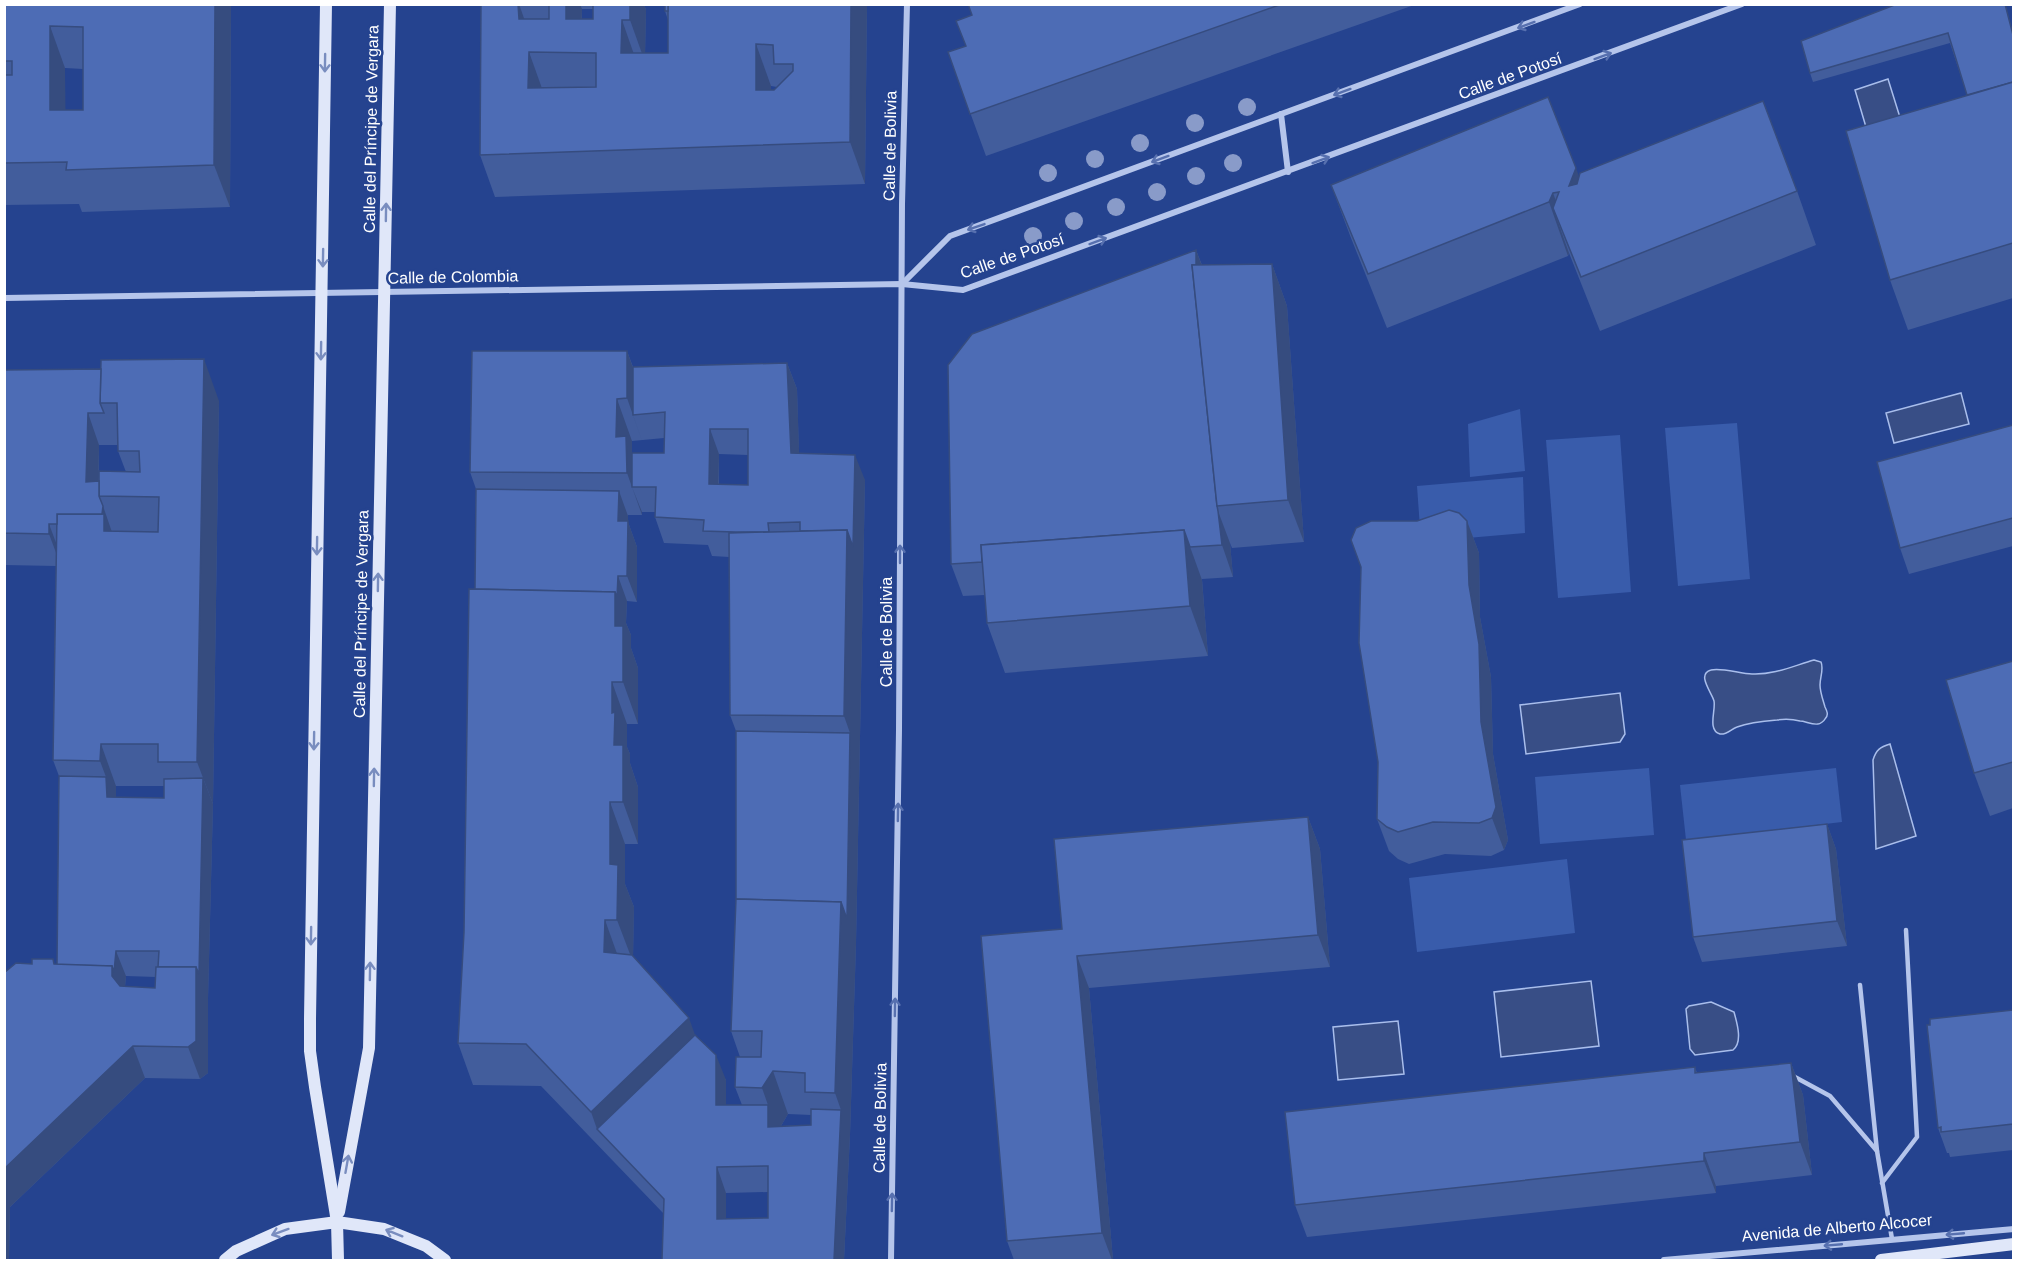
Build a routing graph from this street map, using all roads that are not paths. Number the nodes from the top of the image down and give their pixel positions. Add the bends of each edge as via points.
1 (326, 4) edge
2 (390, 4) edge
3 (907, 4) edge
4 (1580, 4) edge
5 (1742, 4) edge
6 (1281, 114) junction
7 (1288, 172) junction
8 (902, 284) junction
9 (322, 292) junction
10 (385, 292) junction
11 (4, 298) edge
12 (1906, 930) dead end
13 (1860, 985) dead end
14 (1786, 1073) edge
15 (1877, 1151) junction
16 (1882, 1183) junction
17 (337, 1222) junction
18 (2013, 1229) edge
19 (1892, 1239) junction
20 (2013, 1244) edge
21 (225, 1260) edge
22 (338, 1260) edge
23 (445, 1260) edge
24 (891, 1260) edge
25 (1664, 1260) edge
26 (1881, 1260) edge

1 -> 9 main road, Calle del Príncipe de Vergara
10 -> 2 main road, Calle del Príncipe de Vergara
3 - 8 street, Calle de Bolivia
4 -> 6 street
7 -> 5 street, Calle de Potosí
6 - 7 street
6 -> 8 street via 950,236
8 -> 7 street, Calle de Potosí via 963,290
8 - 10 street, Calle de Colombia
24 -> 8 street, Calle de Bolivia
9 - 10 street, Calle de Colombia
9 - 11 street, Calle de Colombia
9 -> 17 main road, Calle del Príncipe de Vergara via 310,1051
17 -> 10 main road, Calle del Príncipe de Vergara via 369,1048
12 - 16 lane via 1917,1137
13 - 15 lane
14 - 15 lane via 1830,1096
15 - 16 lane
16 - 19 lane
17 -> 21 main road via 285,1229
17 - 22 main road, Calle del Príncipe de Vergara
23 -> 17 main road via 426,1246 384,1229
18 -> 19 street, Avenida de Alberto Alcocer
19 -> 25 street, Avenida de Alberto Alcocer
20 - 26 main road, Avenida de Alberto Alcocer

